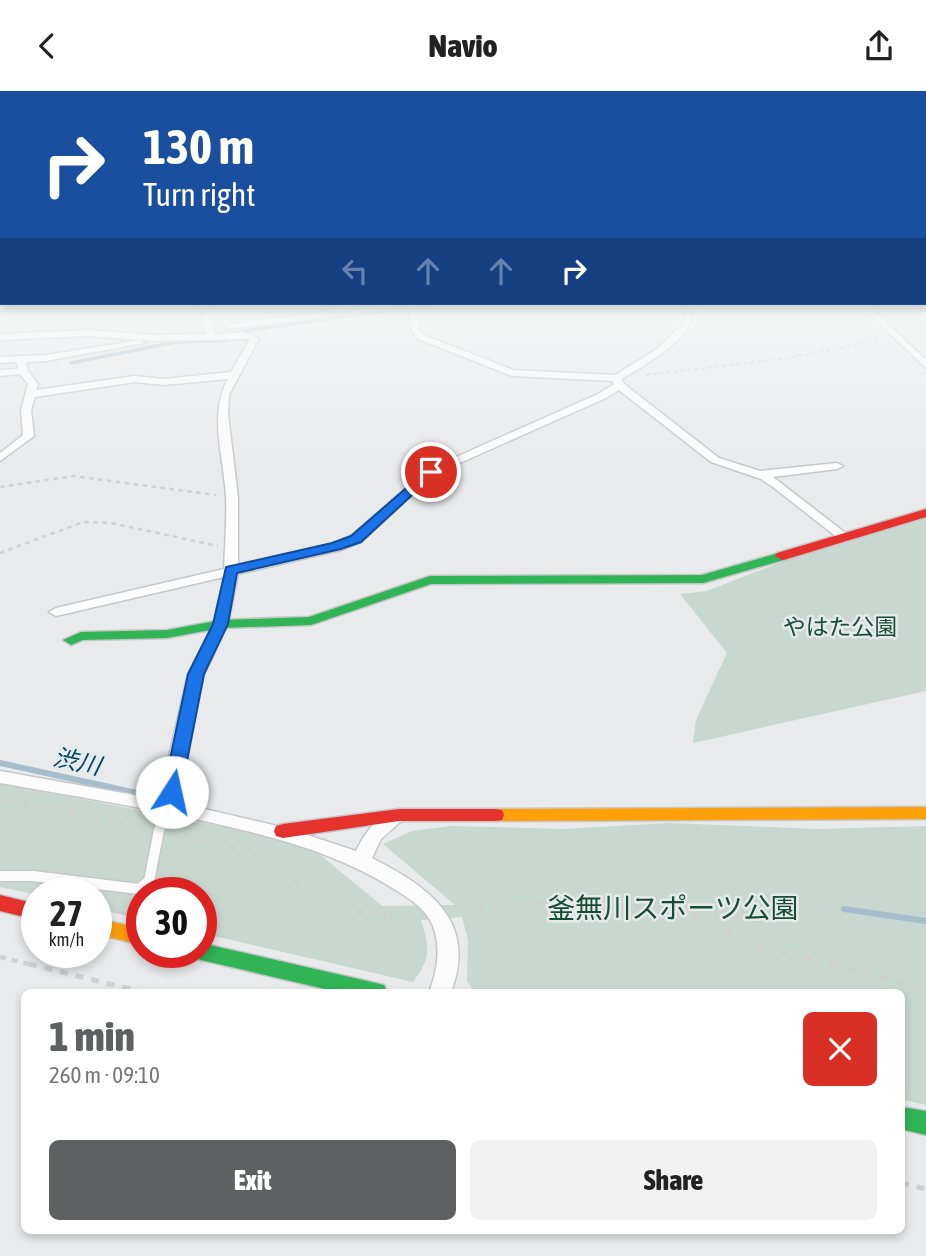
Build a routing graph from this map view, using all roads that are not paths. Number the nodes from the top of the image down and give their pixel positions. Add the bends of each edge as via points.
1 (60, 358) edge
2 (244, 358) edge
3 (475, 358) edge
4 (650, 358) edge
5 (0, 360) edge
6 (22, 366) junction
7 (0, 373) edge
8 (235, 375) junction
9 (618, 382) junction
10 (32, 394) junction
11 (0, 459) edge
12 (837, 466) dead end
13 (759, 475) junction
14 (926, 513) edge
15 (843, 538) junction
16 (231, 570) junction
17 (56, 612) dead end
18 (221, 624) junction
19 (71, 640) dead end
20 (0, 777) edge
21 (170, 806) junction
22 (926, 813) edge
23 (399, 815) junction
24 (283, 831) junction
25 (361, 861) junction
26 (0, 876) edge
27 (0, 903) edge
28 (21, 908) edge
29 (217, 955) edge
30 (363, 989) edge
31 (441, 989) edge
32 (905, 1119) edge
33 (926, 1123) edge

1 - 6 street
2 - 8 street
3 - 9 street via 512,373
4 - 9 street
5 - 6 street
6 - 7 street
6 - 10 street via 33,384
8 - 10 street via 164,382 135,379
8 - 16 street via 224,395 223,414 232,497
9 - 13 street via 715,460
9 - 16 street via 602,396 431,472 356,539
10 - 11 street via 26,410 29,436
12 - 13 street
13 - 15 street via 777,484
14 - 15 street
15 - 18 street via 703,579 430,580 311,621
16 - 17 street
16 - 18 street
18 - 19 street via 167,634
18 - 21 street via 196,674
20 - 21 street
21 - 24 street
21 - 26 lane via 159,830 149,881 139,889
22 - 23 street
23 - 24 street
23 - 25 street via 373,835
24 - 25 street
25 - 31 street via 409,889 431,906 442,923 448,946 447,975
27 - 28 street
29 - 30 street
32 - 33 street

